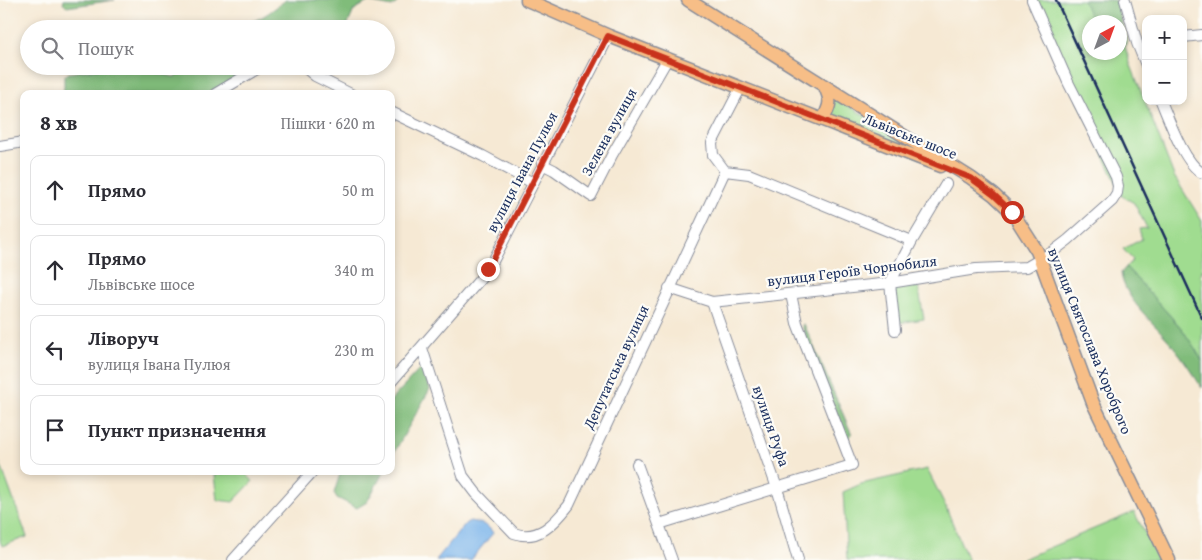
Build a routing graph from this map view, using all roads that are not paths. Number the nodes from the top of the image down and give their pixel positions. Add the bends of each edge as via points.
1 (527, 0) edge
2 (688, 0) edge
3 (1032, 0) edge
4 (1125, 0) edge
5 (1202, 35) edge
6 (608, 36) junction
7 (1187, 37) edge
8 (1141, 43) edge
9 (668, 58) junction
10 (1145, 60) edge
11 (247, 75) edge
12 (313, 75) edge
13 (741, 87) junction
14 (825, 87) junction
15 (222, 90) edge
16 (342, 90) edge
17 (1163, 105) edge
18 (395, 114) edge
19 (823, 120) junction
20 (20, 143) edge
21 (0, 146) edge
22 (542, 164) junction
23 (725, 171) junction
24 (1202, 173) edge
25 (971, 178) junction
26 (533, 182) junction
27 (946, 184) dead end
28 (912, 241) junction
29 (1040, 259) junction
30 (890, 283) junction
31 (669, 288) junction
32 (791, 294) junction
33 (712, 302) junction
34 (895, 330) dead end
35 (422, 348) junction
36 (395, 378) edge
37 (637, 464) dead end
38 (309, 475) edge
39 (777, 488) junction
40 (659, 524) junction
41 (233, 560) edge
42 (672, 560) edge
43 (798, 560) edge
44 (1170, 560) edge

1 - 6 main road, Львівське шосе
2 - 14 main road, Львівське шосе
3 - 29 street, вулиця Героїв Чорнобиля via 1068,82 1112,166 1118,186 1112,201 1100,213
4 - 8 street
5 - 7 street
6 - 9 main road, Львівське шосе
6 - 22 street, вулиця Івана Пулюя
8 - 10 street
9 - 13 main road, Львівське шосе
9 - 22 street, Зелена вулиця via 591,196
11 - 15 street
12 - 16 street
13 - 19 main road, Львівське шосе
13 - 23 street via 712,143 713,155
14 - 19 main road via 830,106
14 - 25 main road, Львівське шосе
17 - 24 street via 1188,160
18 - 26 street
19 - 25 main road, Львівське шосе
20 - 21 street
22 - 26 street, вулиця Івана Пулюя
23 - 28 street via 749,174
23 - 31 street, Депутатська вулиця
25 - 29 main road, вулиця Святослава Хороброго via 1012,212
26 - 35 street, вулиця Івана Пулюя via 488,269
27 - 28 street
28 - 30 street
29 - 30 street, вулиця Героїв Чорнобиля via 1026,267 976,269
29 - 44 main road, вулиця Святослава Хороброго via 1093,403
30 - 32 street, вулиця Героїв Чорнобиля
30 - 34 street
31 - 33 street, вулиця Героїв Чорнобиля
31 - 35 street, Депутатська вулиця via 569,505 550,527 539,533 514,534 463,476
32 - 33 street, вулиця Героїв Чорнобиля
32 - 39 street via 797,323 852,465
33 - 39 street, вулиця Руфа
35 - 36 street, вулиця Івана Пулюя
37 - 40 street
38 - 41 street
39 - 40 street
39 - 43 street, вулиця Руфа
40 - 42 street

